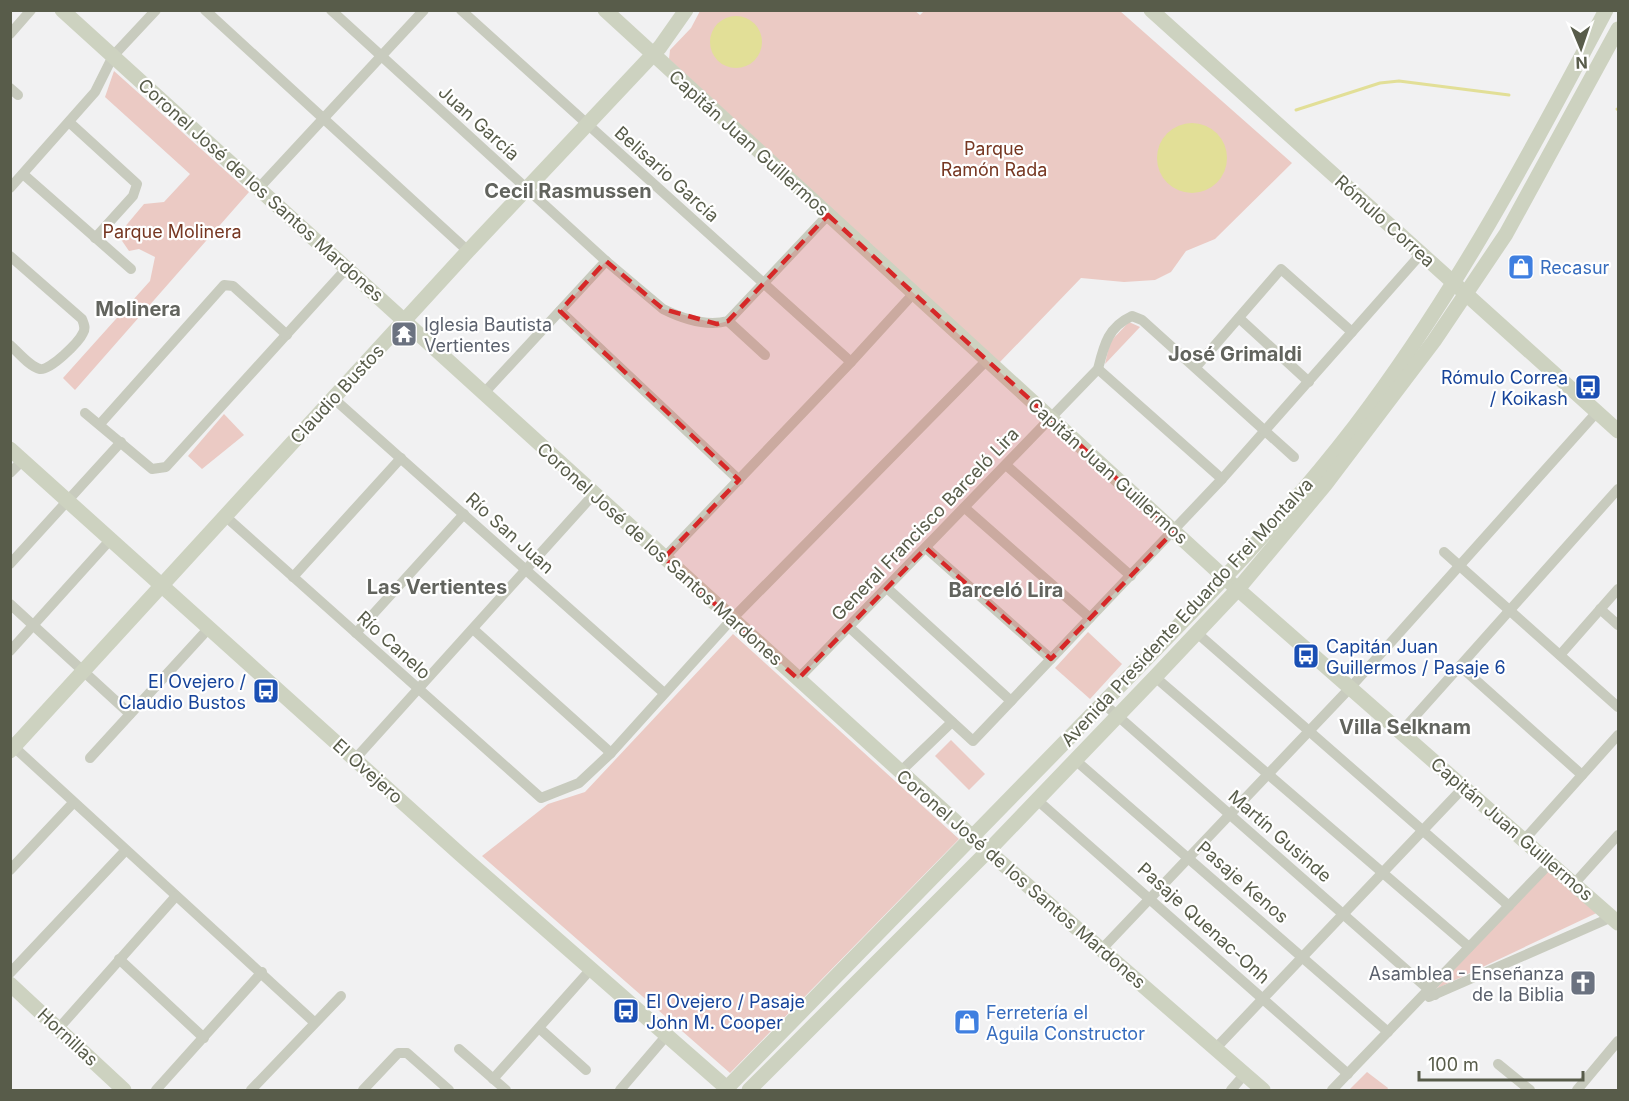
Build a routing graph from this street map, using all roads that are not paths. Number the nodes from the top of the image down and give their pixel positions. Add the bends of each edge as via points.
1 (31, 10) edge
2 (62, 10) edge
3 (156, 10) edge
4 (205, 10) edge
5 (331, 10) edge
6 (424, 10) edge
7 (461, 10) edge
8 (605, 10) edge
9 (686, 10) edge
10 (1151, 10) edge
11 (1606, 10) edge
12 (1618, 29) edge
13 (10, 34) edge
14 (652, 54) junction
15 (113, 56) junction
16 (381, 56) junction
17 (323, 119) junction
18 (69, 122) junction
19 (587, 124) junction
20 (23, 174) junction
21 (10, 188) edge
22 (258, 189) junction
23 (527, 189) junction
24 (828, 215) junction
25 (95, 238) junction
26 (468, 251) junction
27 (1421, 254) junction
28 (10, 256) edge
29 (606, 261) junction
30 (131, 269) dead end
31 (346, 269) junction
32 (766, 284) junction
33 (1455, 284) junction
34 (914, 293) junction
35 (1467, 295) junction
36 (560, 311) junction
37 (1239, 318) junction
38 (404, 321) junction
39 (728, 321) junction
40 (1352, 332) junction
41 (287, 334) junction
42 (10, 345) edge
43 (765, 355) dead end
44 (987, 360) junction
45 (851, 363) junction
46 (1196, 367) junction
47 (1098, 369) junction
48 (1309, 382) junction
49 (484, 393) junction
50 (333, 398) junction
51 (1597, 412) junction
52 (85, 413) dead end
53 (1050, 418) junction
54 (100, 424) junction
55 (1265, 430) junction
56 (1618, 431) edge
57 (121, 442) junction
58 (10, 448) edge
59 (1294, 456) dead end
60 (401, 458) junction
61 (23, 460) junction
62 (1006, 465) junction
63 (10, 473) edge
64 (1222, 479) junction
65 (739, 480) junction
66 (1618, 489) edge
67 (594, 494) junction
68 (68, 500) junction
69 (965, 508) junction
70 (464, 514) junction
71 (225, 516) junction
72 (1174, 531) junction
73 (111, 539) junction
74 (926, 548) junction
75 (1444, 552) dead end
76 (664, 558) junction
77 (10, 564) edge
78 (1460, 565) junction
79 (526, 570) junction
80 (1131, 576) junction
81 (294, 577) junction
82 (1225, 578) junction
83 (163, 586) junction
84 (887, 588) junction
85 (1238, 589) junction
86 (1618, 589) edge
87 (10, 604) edge
88 (1600, 609) junction
89 (1510, 610) junction
90 (1090, 618) junction
91 (732, 619) junction
92 (1618, 625) edge
93 (34, 626) junction
94 (849, 627) junction
95 (209, 628) junction
96 (472, 629) junction
97 (356, 633) junction
98 (1197, 633) junction
99 (10, 651) edge
100 (1560, 654) junction
101 (1052, 659) junction
102 (1460, 666) junction
103 (83, 671) junction
104 (1155, 677) junction
105 (798, 679) junction
106 (1350, 688) junction
107 (418, 689) junction
108 (664, 693) junction
109 (1011, 701) junction
110 (1103, 703) junction
111 (1618, 707) edge
112 (130, 714) junction
113 (1117, 715) junction
114 (952, 722) junction
115 (1309, 731) junction
116 (1401, 732) junction
117 (1618, 735) edge
118 (12, 749) edge
119 (611, 753) junction
120 (90, 758) dead end
121 (355, 759) junction
122 (1074, 759) junction
123 (900, 772) junction
124 (1268, 774) junction
125 (1582, 775) junction
126 (1464, 787) junction
127 (1036, 800) junction
128 (73, 803) junction
129 (1230, 814) junction
130 (1422, 830) junction
131 (1618, 835) edge
132 (973, 838) junction
133 (1524, 840) junction
134 (125, 851) junction
135 (988, 852) junction
136 (1189, 857) junction
137 (1550, 863) junction
138 (10, 870) edge
139 (1382, 873) junction
140 (1574, 884) junction
141 (176, 896) junction
142 (1151, 897) junction
143 (1509, 906) junction
144 (1343, 914) junction
145 (1615, 920) edge
146 (1469, 947) junction
147 (1101, 950) junction
148 (1303, 957) junction
149 (119, 959) junction
150 (591, 969) junction
151 (262, 972) junction
152 (10, 973) edge
153 (10, 984) edge
154 (1432, 992) junction
155 (341, 996) dead end
156 (1263, 998) junction
157 (314, 1022) junction
158 (59, 1028) junction
159 (539, 1028) junction
160 (1388, 1032) junction
161 (667, 1035) junction
162 (204, 1038) junction
163 (1618, 1041) edge
164 (459, 1048) dead end
165 (1215, 1049) junction
166 (1498, 1064) dead end
167 (586, 1070) dead end
168 (1348, 1074) junction
169 (1244, 1075) junction
170 (493, 1079) junction
171 (124, 1090) edge
172 (156, 1090) edge
173 (251, 1090) edge
174 (363, 1090) edge
175 (449, 1090) edge
176 (506, 1090) edge
177 (620, 1090) edge
178 (727, 1090) edge
179 (749, 1090) edge
180 (1231, 1090) edge
181 (1263, 1090) edge
182 (1332, 1090) edge
183 (1530, 1090) edge
184 (1577, 1090) edge

1 - 13 street
2 - 15 street, Coronel José de los Santos Mardones
3 - 15 street
4 - 17 street
5 - 16 street, Juan García
6 - 16 street
7 - 19 street, Belisario García
8 - 14 street, Capitán Juan Guillermos
9 - 14 street, Claudio Bustos
10 - 27 street, Rómulo Correa
11 - 33 street, Avenida Presidente Eduardo Frei Montalva via 1530,156
12 - 35 street, Avenida Presidente Eduardo Frei Montalva via 1506,234
14 - 19 street, Claudio Bustos
14 - 24 street, Capitán Juan Guillermos
15 - 18 street via 95,92
15 - 22 street, Coronel José de los Santos Mardones
16 - 17 street
16 - 23 street, Juan García
17 - 22 street
17 - 26 street
18 - 20 street
18 - 25 street via 135,181 136,192
19 - 23 street, Claudio Bustos
19 - 32 street, Belisario García
20 - 21 street
20 - 25 street
22 - 31 street, Coronel José de los Santos Mardones
23 - 26 street, Claudio Bustos
23 - 29 street, Juan García
24 - 32 street
24 - 34 street, Capitán Juan Guillermos
25 - 30 street
26 - 38 street, Claudio Bustos
27 - 33 street, Rómulo Correa
27 - 40 street
28 - 42 street via 82,319 85,326 53,366 44,370
29 - 36 street
29 - 39 street, Juan García via 663,309 701,322
31 - 38 street, Coronel José de los Santos Mardones
31 - 41 street
32 - 39 street
32 - 45 street, Belisario García
33 - 35 street, Rómulo Correa
33 - 82 street, Avenida Presidente Eduardo Frei Montalva via 1353,428
34 - 44 street, Capitán Juan Guillermos
34 - 45 street
35 - 51 street, Rómulo Correa
35 - 85 street, Avenida Presidente Eduardo Frei Montalva via 1368,431
36 - 49 street
36 - 65 street
37 - 40 street via 1281,269
37 - 46 street
37 - 48 street
38 - 49 street, Coronel José de los Santos Mardones
38 - 50 street, Claudio Bustos
39 - 43 street
40 - 48 street
41 - 54 street via 228,284
41 - 57 street via 160,470 152,469
44 - 53 street, Capitán Juan Guillermos
44 - 91 street
45 - 65 street
46 - 47 street, General Francisco Barceló Lira via 1142,320 1132,316 1106,338
46 - 55 street
47 - 53 street, General Francisco Barceló Lira
47 - 64 street
48 - 55 street
49 - 67 street, Coronel José de los Santos Mardones
50 - 60 street, Río San Juan
50 - 71 street, Claudio Bustos
51 - 56 street, Rómulo Correa
51 - 78 street
52 - 54 street
53 - 62 street, General Francisco Barceló Lira
53 - 72 street, Capitán Juan Guillermos
54 - 57 street
55 - 59 street
55 - 64 street
57 - 68 street
58 - 61 street, El Ovejero
60 - 70 street, Río San Juan
60 - 81 street
61 - 63 street
61 - 68 street, El Ovejero
62 - 69 street, General Francisco Barceló Lira
62 - 80 street
64 - 72 street
65 - 76 street
66 - 89 street
67 - 76 street, Coronel José de los Santos Mardones
67 - 79 street
68 - 73 street, El Ovejero
68 - 77 street
69 - 74 street, General Francisco Barceló Lira
69 - 90 street
70 - 79 street, Río San Juan
70 - 97 street
71 - 81 street, Río Canelo
71 - 83 street, Claudio Bustos
72 - 80 street
72 - 82 street, Capitán Juan Guillermos
73 - 83 street, El Ovejero
73 - 93 street
74 - 84 street, General Francisco Barceló Lira
74 - 101 street
75 - 78 street
76 - 91 street, Coronel José de los Santos Mardones
78 - 89 street
78 - 106 street
79 - 96 street
79 - 108 street, Río San Juan
80 - 90 street
81 - 97 street, Río Canelo
82 - 85 street, Capitán Juan Guillermos
82 - 110 street, Avenida Presidente Eduardo Frei Montalva
83 - 95 street, El Ovejero
83 - 103 street, Claudio Bustos
84 - 94 street, General Francisco Barceló Lira
84 - 109 street
85 - 98 street, Avenida Presidente Eduardo Frei Montalva
85 - 106 street, Capitán Juan Guillermos
86 - 88 street
87 - 93 street
88 - 92 street
88 - 100 street
89 - 100 street
89 - 102 street
90 - 101 street
91 - 105 street, Coronel José de los Santos Mardones
91 - 108 street
93 - 99 street
93 - 103 street
94 - 105 street, General Francisco Barceló Lira
94 - 114 street
95 - 112 street
95 - 121 street, El Ovejero
96 - 107 street
96 - 119 street
97 - 107 street, Río Canelo
98 - 104 street, Avenida Presidente Eduardo Frei Montalva
98 - 115 street
100 - 111 street
101 - 109 street
102 - 116 street
102 - 125 street
103 - 112 street
103 - 118 street, Claudio Bustos
104 - 113 street, Avenida Presidente Eduardo Frei Montalva
104 - 124 street
105 - 123 street, Coronel José de los Santos Mardones
106 - 115 street
106 - 116 street, Capitán Juan Guillermos
107 - 119 street, Río Canelo via 541,798 579,783
107 - 121 street
108 - 119 street
109 - 114 street via 973,741
110 - 113 street, Martín Gusinde
110 - 132 street, Avenida Presidente Eduardo Frei Montalva
112 - 120 street
113 - 122 street, Avenida Presidente Eduardo Frei Montalva
113 - 129 street, Martín Gusinde
114 - 123 street
115 - 124 street
115 - 130 street
116 - 126 street, Capitán Juan Guillermos
117 - 125 street
118 - 128 street
121 - 150 street, El Ovejero
122 - 127 street, Avenida Presidente Eduardo Frei Montalva
122 - 136 street, Pasaje Kenos
123 - 132 street, Coronel José de los Santos Mardones
124 - 129 street
124 - 139 street
125 - 133 street
126 - 130 street
126 - 133 street, Capitán Juan Guillermos
127 - 135 street, Avenida Presidente Eduardo Frei Montalva
127 - 142 street, Pasaje Quenac-Onh
128 - 134 street
128 - 138 street
129 - 136 street
129 - 144 street, Martín Gusinde
130 - 139 street
130 - 143 street
131 - 140 street
132 - 135 street, Coronel José de los Santos Mardones
132 - 178 street, Avenida Presidente Eduardo Frei Montalva
133 - 137 street, Capitán Juan Guillermos
134 - 141 street
134 - 152 street
135 - 147 street, Coronel José de los Santos Mardones
135 - 179 street, Avenida Presidente Eduardo Frei Montalva
136 - 142 street
136 - 148 street, Pasaje Kenos
137 - 140 street, Capitán Juan Guillermos
137 - 143 street
139 - 144 street
139 - 146 street
140 - 145 street, Capitán Juan Guillermos
141 - 149 street
141 - 151 street
142 - 147 street
142 - 156 street, Pasaje Quenac-Onh
143 - 146 street
144 - 148 street
144 - 154 street, Martín Gusinde
145 - 154 street
146 - 154 street
147 - 165 street, Coronel José de los Santos Mardones
148 - 156 street
148 - 160 street, Pasaje Kenos
149 - 158 street
149 - 162 street
150 - 159 street
150 - 161 street, El Ovejero
151 - 157 street
151 - 162 street
153 - 158 street, Hornillas
154 - 160 street
155 - 157 street
156 - 165 street
156 - 168 street, Pasaje Quenac-Onh
157 - 173 street
158 - 171 street, Hornillas
159 - 167 street
159 - 170 street
160 - 168 street
161 - 177 street
161 - 178 street, El Ovejero
162 - 172 street
163 - 184 street
164 - 170 street
165 - 169 street, Coronel José de los Santos Mardones
166 - 183 street
168 - 182 street
169 - 180 street
169 - 181 street, Coronel José de los Santos Mardones
170 - 176 street
174 - 175 street via 402,1052

